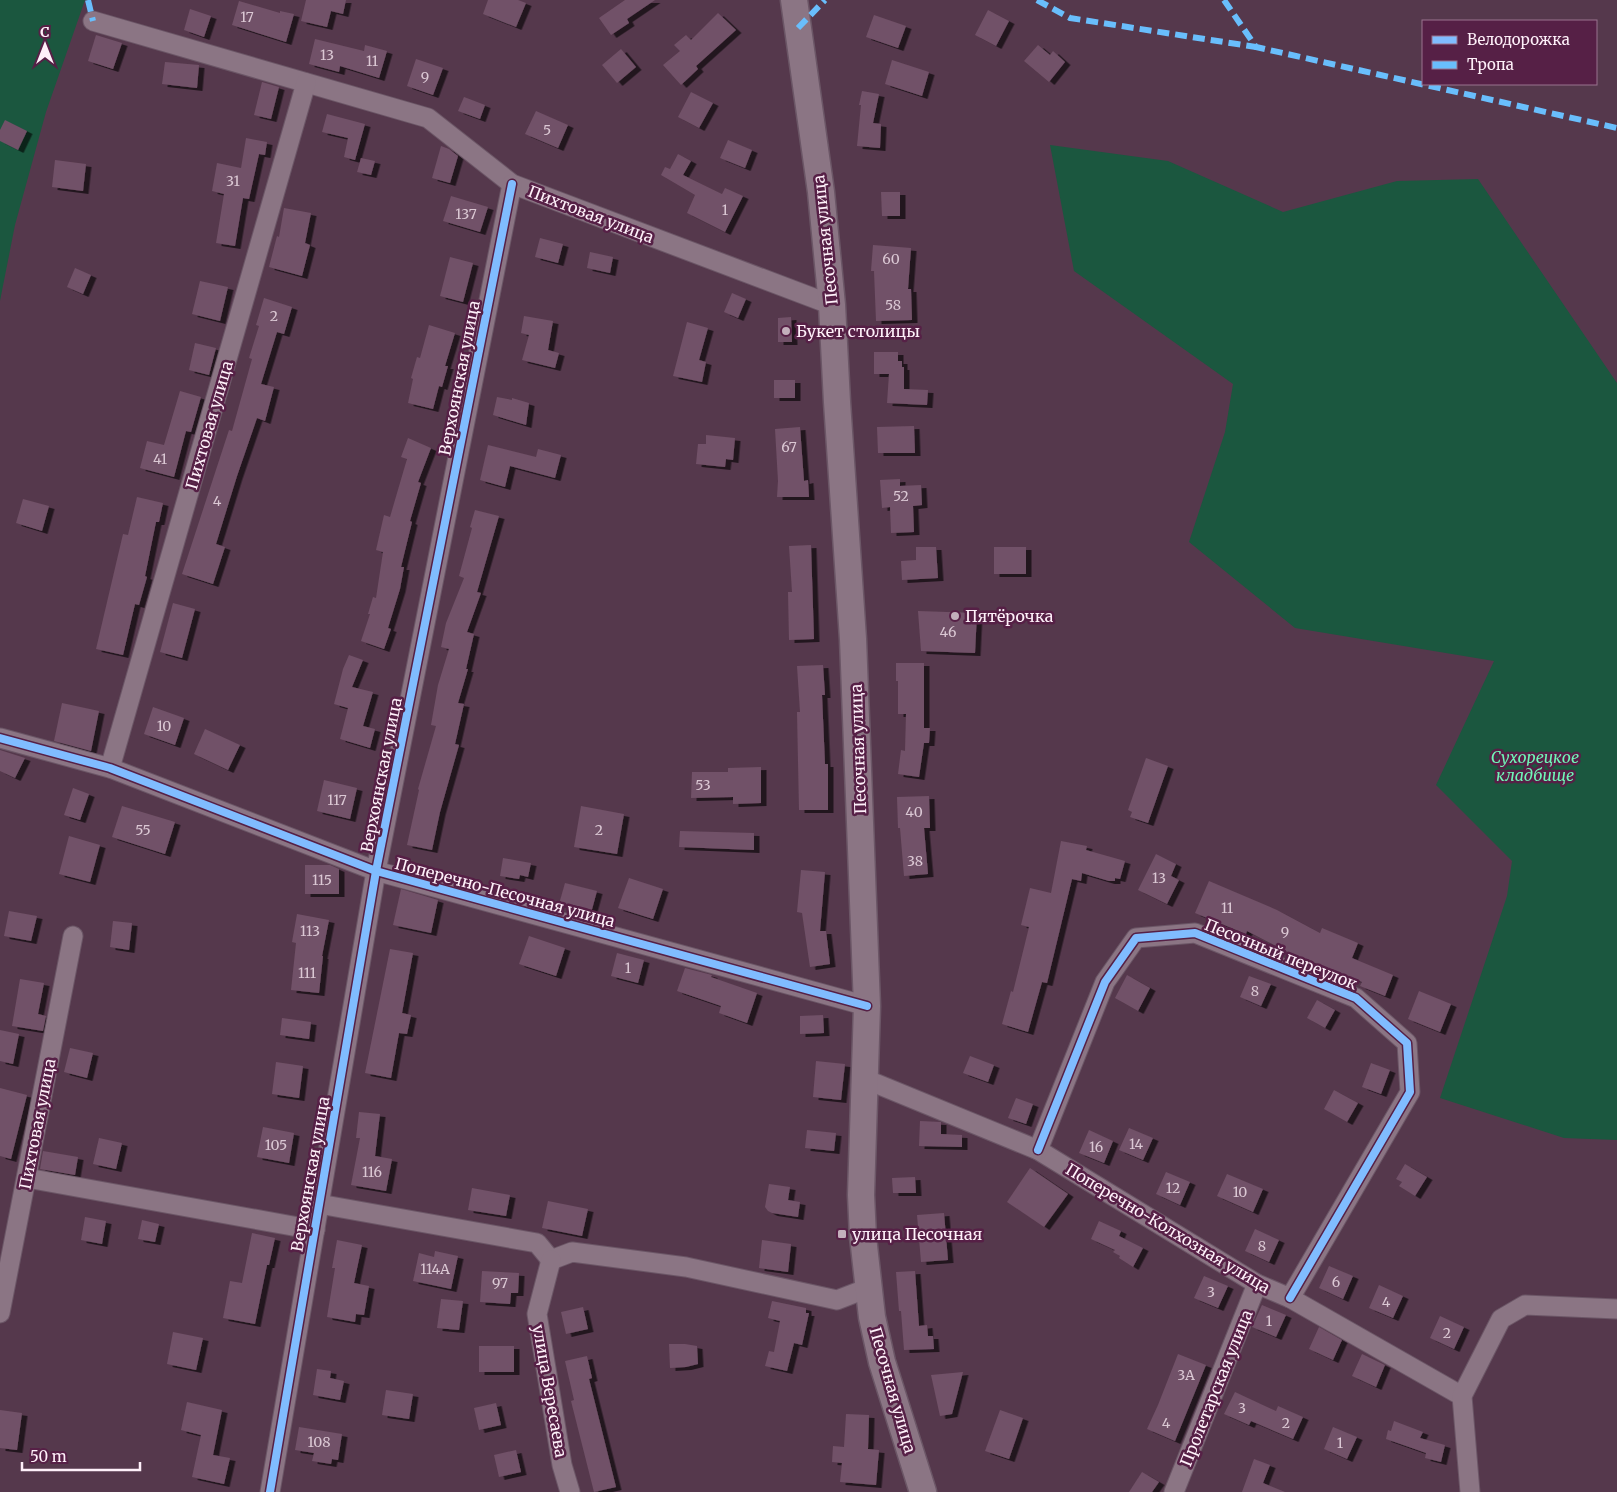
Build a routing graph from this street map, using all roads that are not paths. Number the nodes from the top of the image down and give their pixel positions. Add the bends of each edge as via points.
1 (794, 0) edge
2 (93, 21) dead end
3 (306, 83) junction
4 (512, 184) junction
5 (832, 304) junction
6 (0, 738) edge
7 (110, 768) junction
8 (376, 871) junction
9 (73, 936) dead end
10 (867, 1006) junction
11 (865, 1079) junction
12 (1038, 1150) junction
13 (27, 1178) junction
14 (319, 1204) junction
15 (315, 1230) junction
16 (551, 1260) junction
17 (1257, 1284) junction
18 (868, 1288) junction
19 (1290, 1298) junction
20 (1617, 1309) edge
21 (0, 1313) edge
22 (1462, 1396) junction
23 (270, 1492) edge
24 (570, 1492) edge
25 (923, 1492) edge
26 (1174, 1492) edge
27 (1470, 1492) edge

1 - 5 main road, Песочная улица via 821,192
2 - 3 street, Пихтовая улица
3 - 4 street, Пихтовая улица via 428,118
3 - 7 street, Пихтовая улица
4 - 5 street, Пихтовая улица
4 - 8 street, Верхоянская улица
5 - 10 main road, Песочная улица via 854,639
6 - 7 street, Поперечно-Песочная улица
7 - 8 street, Поперечно-Песочная улица
8 - 10 street, Поперечно-Песочная улица
8 - 14 street, Верхоянская улица
9 - 13 street, Пихтовая улица
10 - 11 main road, Песочная улица
11 - 12 street, Поперечно-Колхозная улица
11 - 18 main road, Песочная улица via 861,1195
12 - 17 street, Поперечно-Колхозная улица
12 - 19 street, Песочный переулок via 1105,982 1136,938 1195,933 1356,998 1408,1043 1410,1092
13 - 15 street
13 - 21 street, Пихтовая улица
14 - 15 street, Верхоянская улица
14 - 16 street via 537,1243
15 - 23 street, Верхоянская улица
16 - 18 street via 572,1252 686,1267 837,1300
16 - 24 street, улица Вересаева via 537,1314 562,1465
17 - 19 street, Поперечно-Колхозная улица
17 - 26 street, Пролетарская улица
18 - 25 main road, Песочная улица via 882,1362
19 - 22 street, Поперечно-Колхозная улица
20 - 22 street via 1525,1305 1501,1319
22 - 27 street

